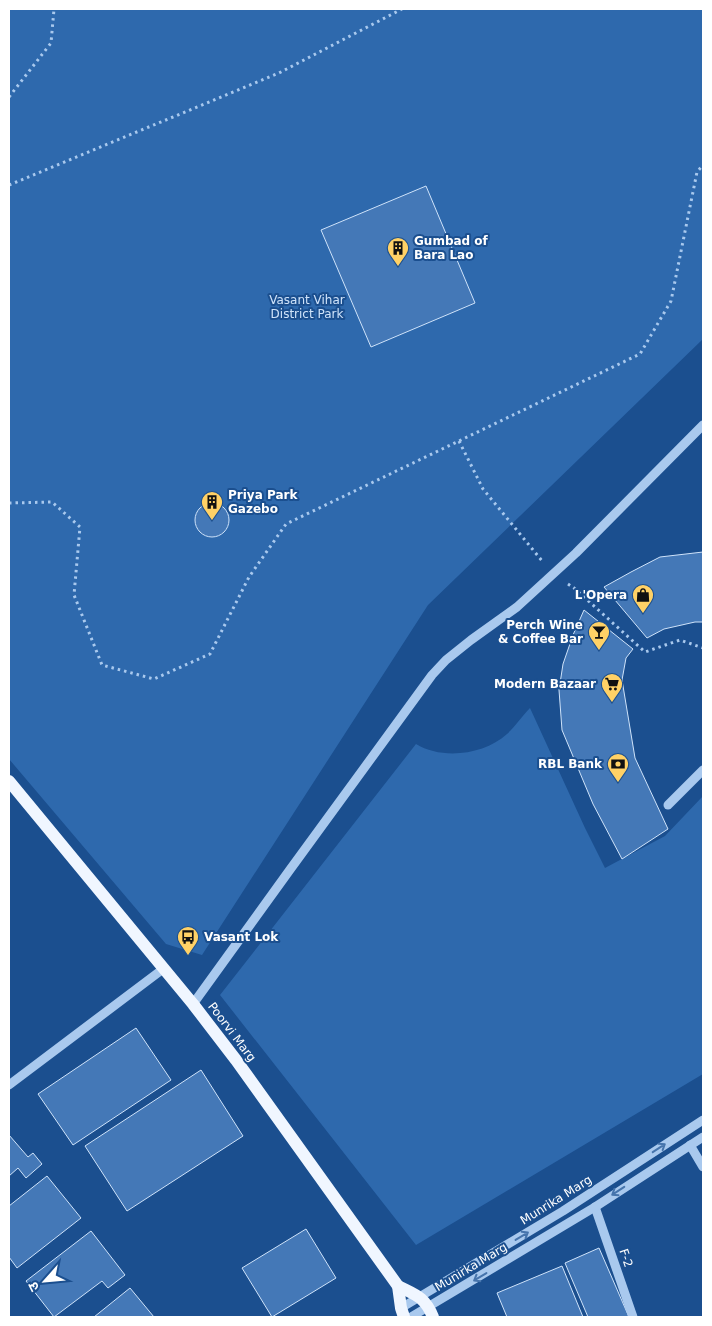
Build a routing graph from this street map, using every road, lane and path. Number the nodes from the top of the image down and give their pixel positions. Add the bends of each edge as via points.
1 (54, 9) edge
2 (402, 9) edge
3 (9, 97) edge
4 (703, 165) edge
5 (9, 185) edge
6 (703, 425) edge
7 (9, 503) edge
8 (703, 770) edge
9 (9, 781) edge
10 (668, 805) dead end
11 (163, 969) junction
12 (193, 1004) junction
13 (9, 1085) edge
14 (703, 1120) edge
15 (703, 1137) edge
16 (690, 1145) junction
17 (703, 1167) edge
18 (595, 1206) junction
19 (398, 1286) junction
20 (420, 1296) junction
21 (431, 1312) edge
22 (403, 1313) edge
23 (411, 1317) edge
24 (633, 1317) edge

1 - 3 path via 51,44
2 - 5 path via 279,73
4 - 7 path via 697,172 671,301 640,354 286,524 249,577 210,654 154,679 102,665 74,596 80,527 52,502
6 - 12 street via 576,553 517,607 471,640 432,675
8 - 10 street
9 - 11 main road, Poorvi Marg
11 - 12 main road, Poorvi Marg
11 - 13 street
12 - 19 main road, Poorvi Marg
20 -> 14 street, Munrika Marg via 563,1211
15 - 16 street, Munirka Marg
16 - 17 street
16 -> 18 street, Munirka Marg
18 -> 21 street, Munirka Marg
18 - 24 street, F-2
19 - 20 main road
19 - 22 main road, Poorvi Marg
20 - 21 main road
20 - 22 street, Munrika Marg
21 - 23 street, Munirka Marg

